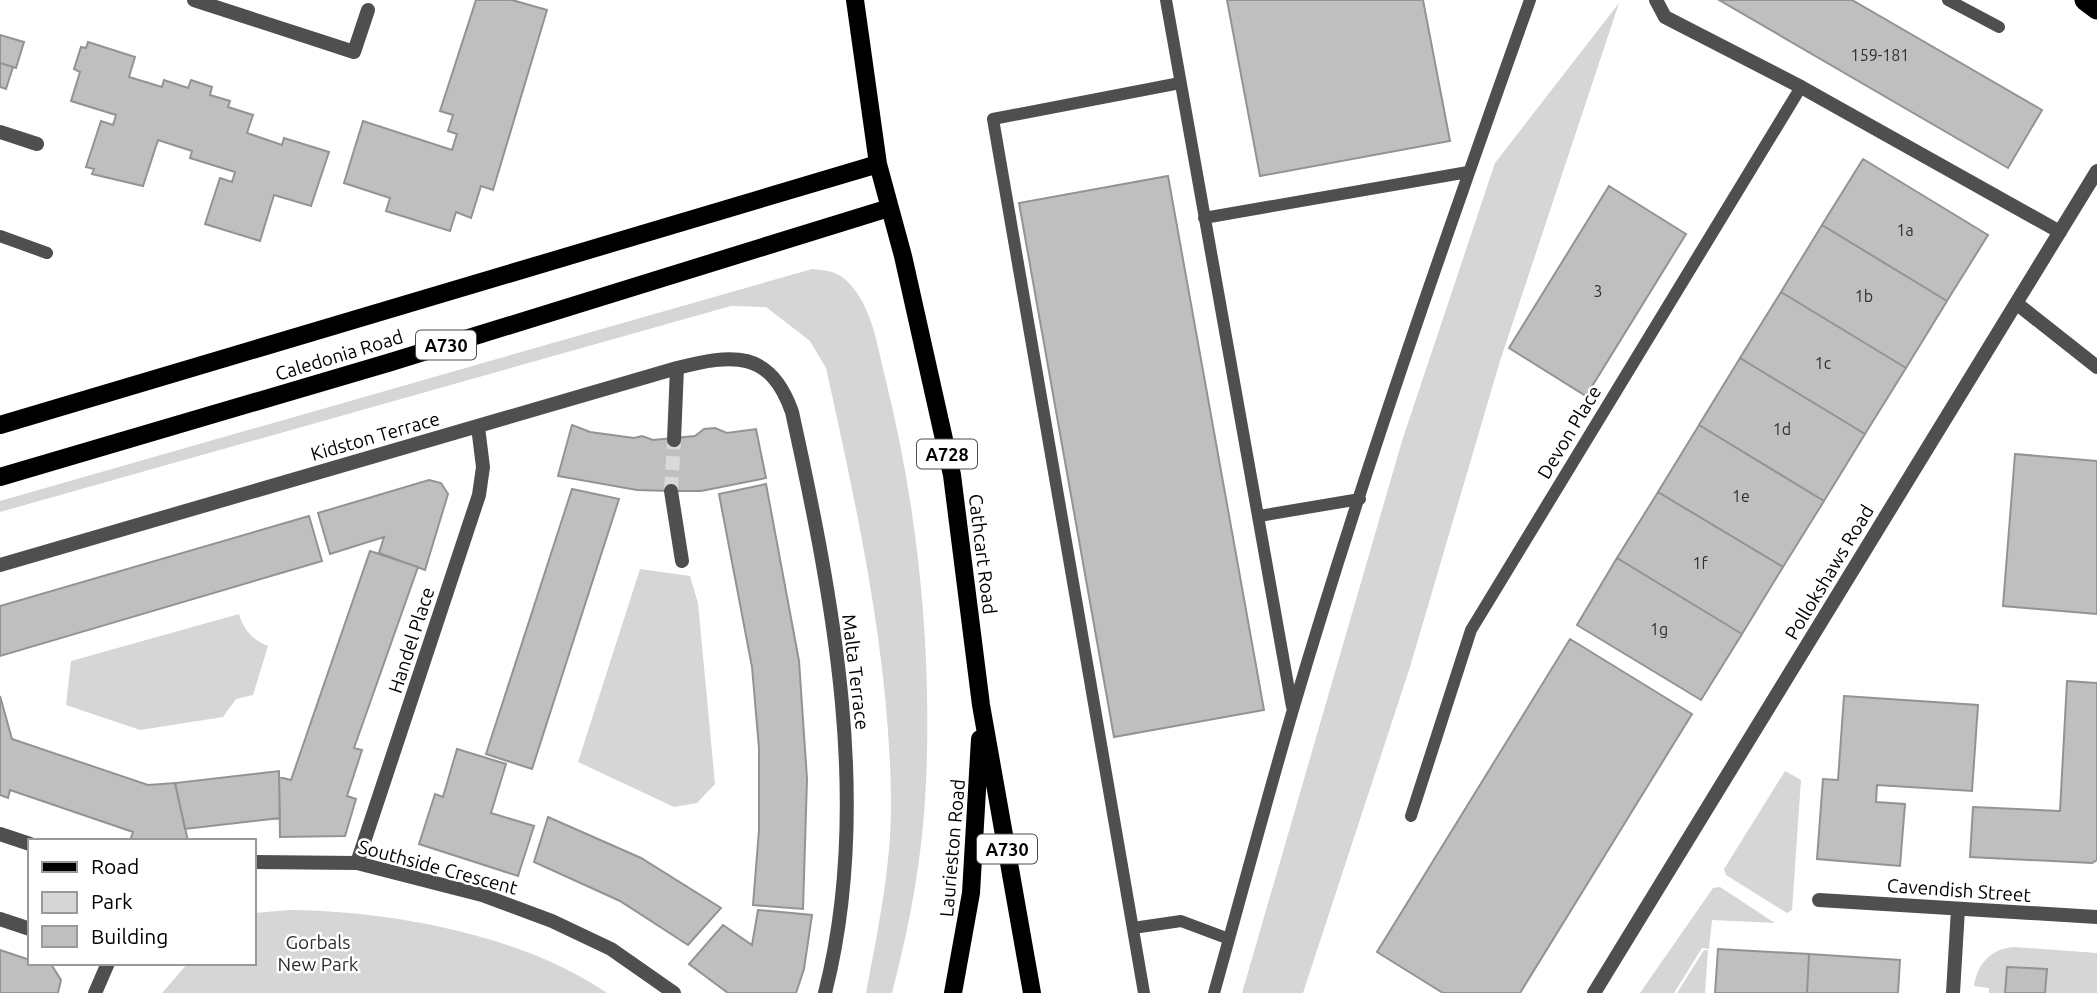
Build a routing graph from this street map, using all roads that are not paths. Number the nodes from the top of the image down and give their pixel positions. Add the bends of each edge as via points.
1 (194, 0) edge
2 (855, 0) edge
3 (1166, 0) edge
4 (1530, 0) edge
5 (1656, 0) edge
6 (1948, 0) edge
7 (2085, 0) edge
8 (2097, 9) edge
9 (368, 10) dead end
10 (1999, 27) dead end
11 (1180, 83) junction
12 (1801, 88) junction
13 (0, 132) edge
14 (37, 144) dead end
15 (878, 164) junction
16 (2097, 171) edge
17 (1468, 172) junction
18 (889, 208) junction
19 (1203, 218) junction
20 (2060, 232) junction
21 (0, 236) edge
22 (47, 253) dead end
23 (2016, 303) junction
24 (2097, 366) edge
25 (762, 367) joint
26 (677, 368) junction
27 (0, 425) edge
28 (478, 427) junction
29 (674, 440) tunnel mouth
30 (0, 477) edge
31 (671, 491) tunnel mouth
32 (1360, 499) junction
33 (1259, 516) junction
34 (682, 561) dead end
35 (0, 565) edge
36 (981, 705) junction
37 (1293, 711) junction
38 (1410, 816) dead end
39 (0, 834) edge
40 (28, 843) edge
41 (256, 862) edge
42 (357, 863) junction
43 (1819, 900) dead end
44 (1958, 909) junction
45 (2097, 917) edge
46 (0, 919) edge
47 (28, 928) edge
48 (1133, 928) junction
49 (1229, 939) junction
50 (107, 965) edge
51 (98, 988) edge
52 (674, 993) edge
53 (825, 993) edge
54 (953, 993) edge
55 (1032, 993) edge
56 (1144, 993) edge
57 (1214, 993) edge
58 (1594, 993) edge
59 (1953, 993) edge

1 - 9 street via 354,52
2 - 15 main road, Cathcart Road / A728
3 - 11 lane
4 - 17 lane
5 - 12 street via 1665,17
6 - 10 lane
7 - 8 highway
11 - 19 lane
11 - 48 lane via 993,118
12 - 20 street
12 - 38 lane, Devon Place via 1471,630
13 - 14 street
15 - 18 main road, Cathcart Road / A728
15 - 27 main road, Caledonia Road / A730
16 - 20 street, Pollokshaws Road
17 - 19 lane
17 - 32 lane
18 - 30 main road, Caledonia Road / A730
18 - 36 main road, Cathcart Road / A728 via 952,475
19 - 33 lane
20 - 23 street, Pollokshaws Road
21 - 22 lane
23 - 24 street
23 - 58 street, Pollokshaws Road
25 - 26 street, Kidston Terrace via 725,357
25 - 53 street, Malta Terrace via 787,396 792,412 838,660 845,732 847,855
26 - 28 street, Kidston Terrace
26 - 29 street
28 - 35 street, Kidston Terrace
28 - 42 street, Handel Place via 483,467 479,495
31 - 34 street
32 - 33 lane
32 - 37 lane
33 - 37 lane
36 - 54 main road, Laurieston Road / A728 via 971,893
36 - 55 main road, Cathcart Road / A730
37 - 49 lane
39 - 40 street
41 - 42 street, Southside Crescent
42 - 52 street, Southside Crescent via 482,895 552,921 611,949
43 - 44 street, Cavendish Street
44 - 45 street, Cavendish Street
44 - 59 street
46 - 47 street
48 - 49 lane via 1181,921
48 - 56 lane
49 - 57 lane
50 - 51 street

